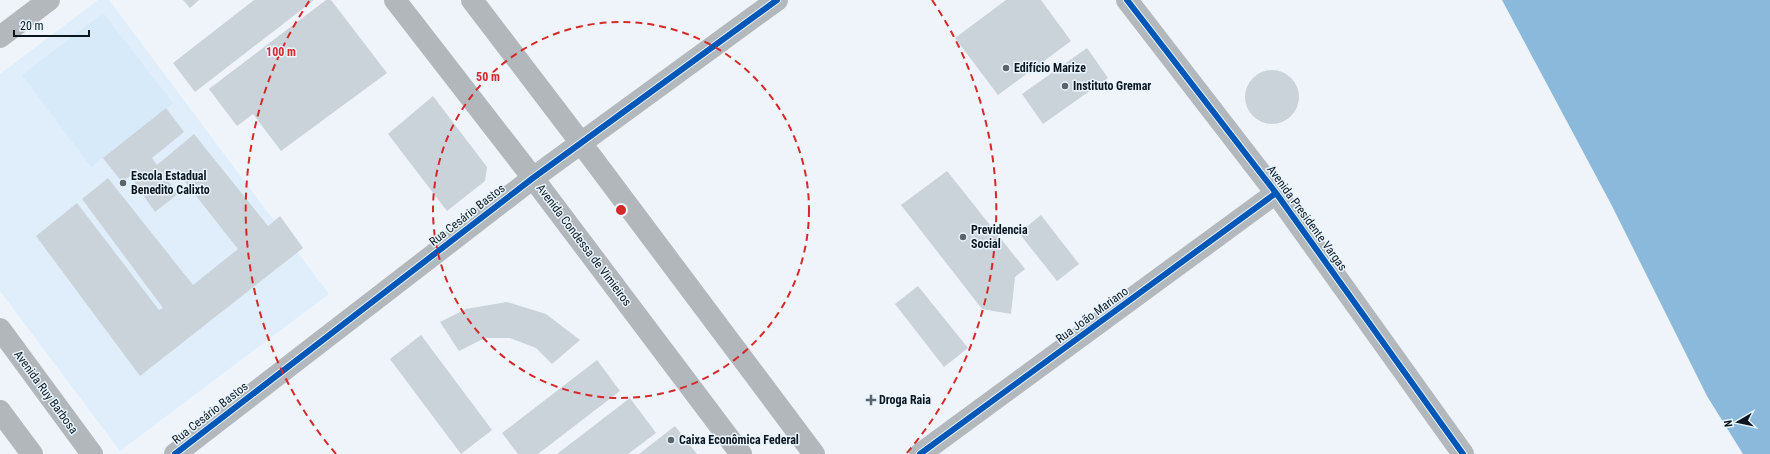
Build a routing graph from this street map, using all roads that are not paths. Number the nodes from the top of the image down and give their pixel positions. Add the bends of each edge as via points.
1 (49, 0) edge
2 (395, 0) edge
3 (472, 0) edge
4 (777, 0) edge
5 (1127, 0) edge
6 (0, 37) edge
7 (581, 143) junction
8 (533, 178) junction
9 (1276, 193) junction
10 (0, 329) edge
11 (0, 411) edge
12 (32, 454) edge
13 (92, 454) edge
14 (175, 454) edge
15 (741, 454) edge
16 (814, 454) edge
17 (920, 454) edge
18 (1463, 454) edge

1 - 6 street
2 - 8 main road, Avenida Condessa de Vimieiros
3 - 7 main road
4 - 7 street, Rua Cesário Bastos
5 - 9 street, Avenida Presidente Vargas
7 - 8 street, Rua Cesário Bastos
7 - 16 main road
8 - 14 street, Rua Cesário Bastos
8 - 15 main road, Avenida Condessa de Vimieiros
9 - 17 street, Rua João Mariano
9 - 18 street, Avenida Presidente Vargas
10 - 13 main road, Avenida Ruy Barbosa
11 - 12 main road

